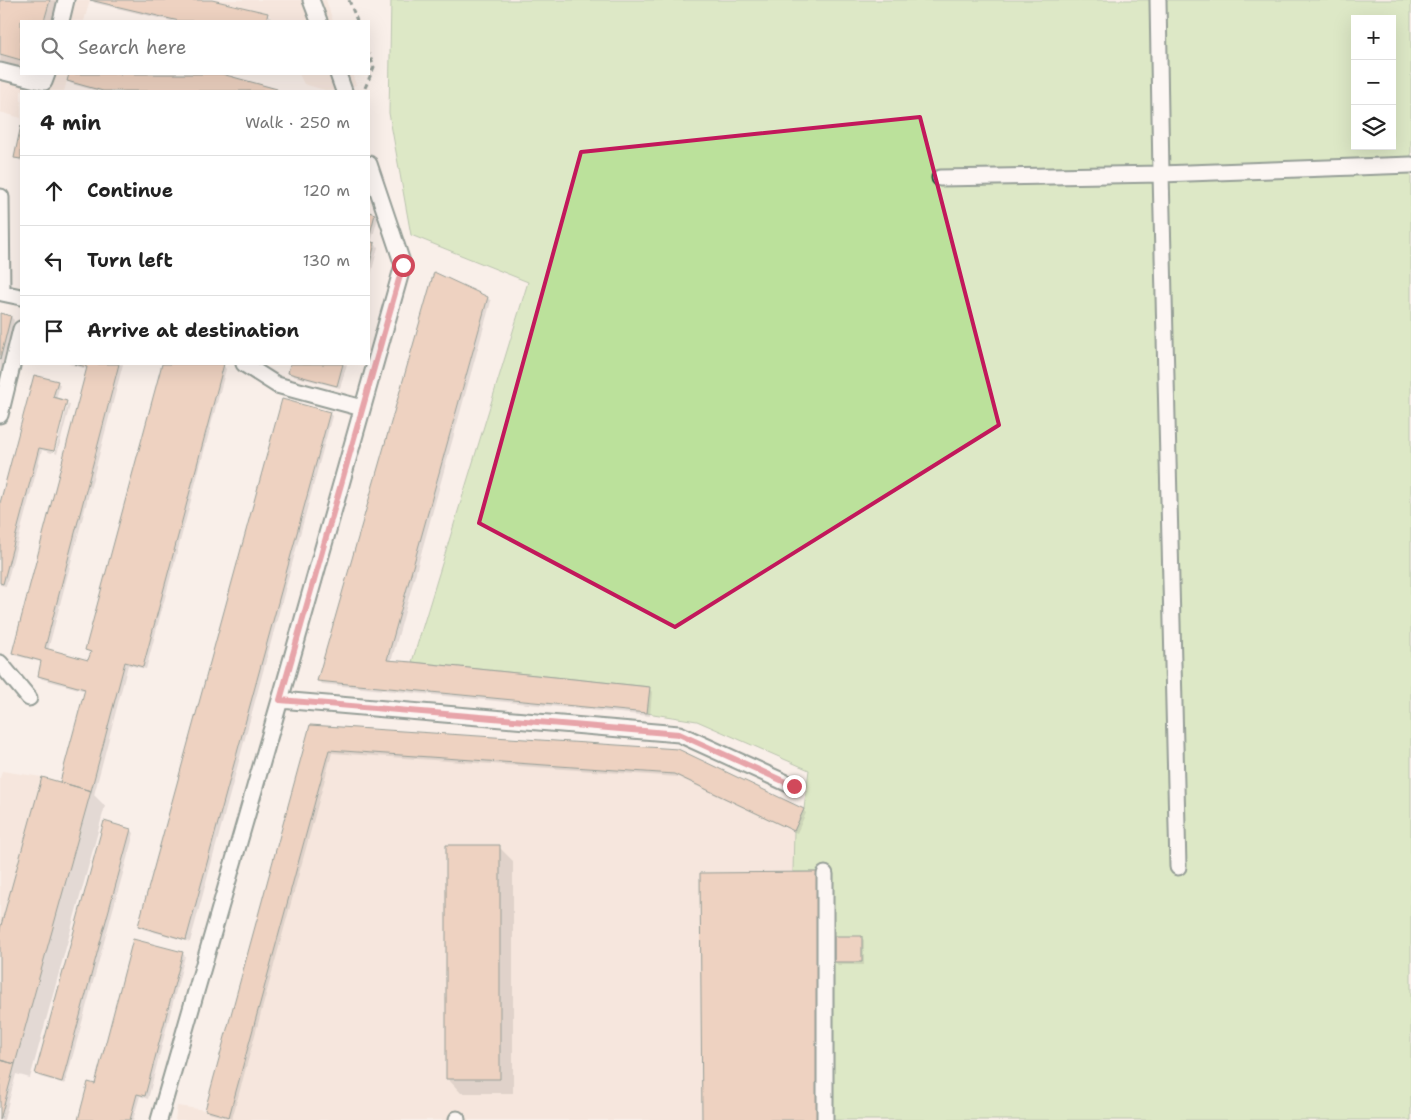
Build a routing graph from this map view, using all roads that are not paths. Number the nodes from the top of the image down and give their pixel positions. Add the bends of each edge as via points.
1 (66, 0) edge
2 (311, 0) edge
3 (1158, 0) edge
4 (61, 20) edge
5 (318, 20) edge
6 (0, 71) edge
7 (47, 75) edge
8 (338, 75) edge
9 (344, 90) edge
10 (1411, 165) edge
11 (370, 167) edge
12 (1161, 174) junction
13 (940, 178) dead end
14 (1, 197) edge
15 (20, 297) edge
16 (20, 333) edge
17 (246, 365) edge
18 (362, 408) junction
19 (0, 415) edge
20 (0, 662) edge
21 (29, 698) dead end
22 (280, 700) junction
23 (794, 786) dead end
24 (1178, 866) dead end
25 (825, 874) dead end
26 (159, 1120) edge
27 (825, 1120) edge

1 - 4 lane
2 - 5 lane
3 - 12 lane
6 - 7 lane via 44,82
8 - 9 lane
10 - 12 lane
11 - 18 lane via 403,265
12 - 13 lane
12 - 24 lane
14 - 15 lane via 2,293
16 - 19 lane
17 - 18 lane via 277,385
18 - 22 lane
20 - 21 lane
22 - 23 lane via 679,734
22 - 26 lane
25 - 27 lane

